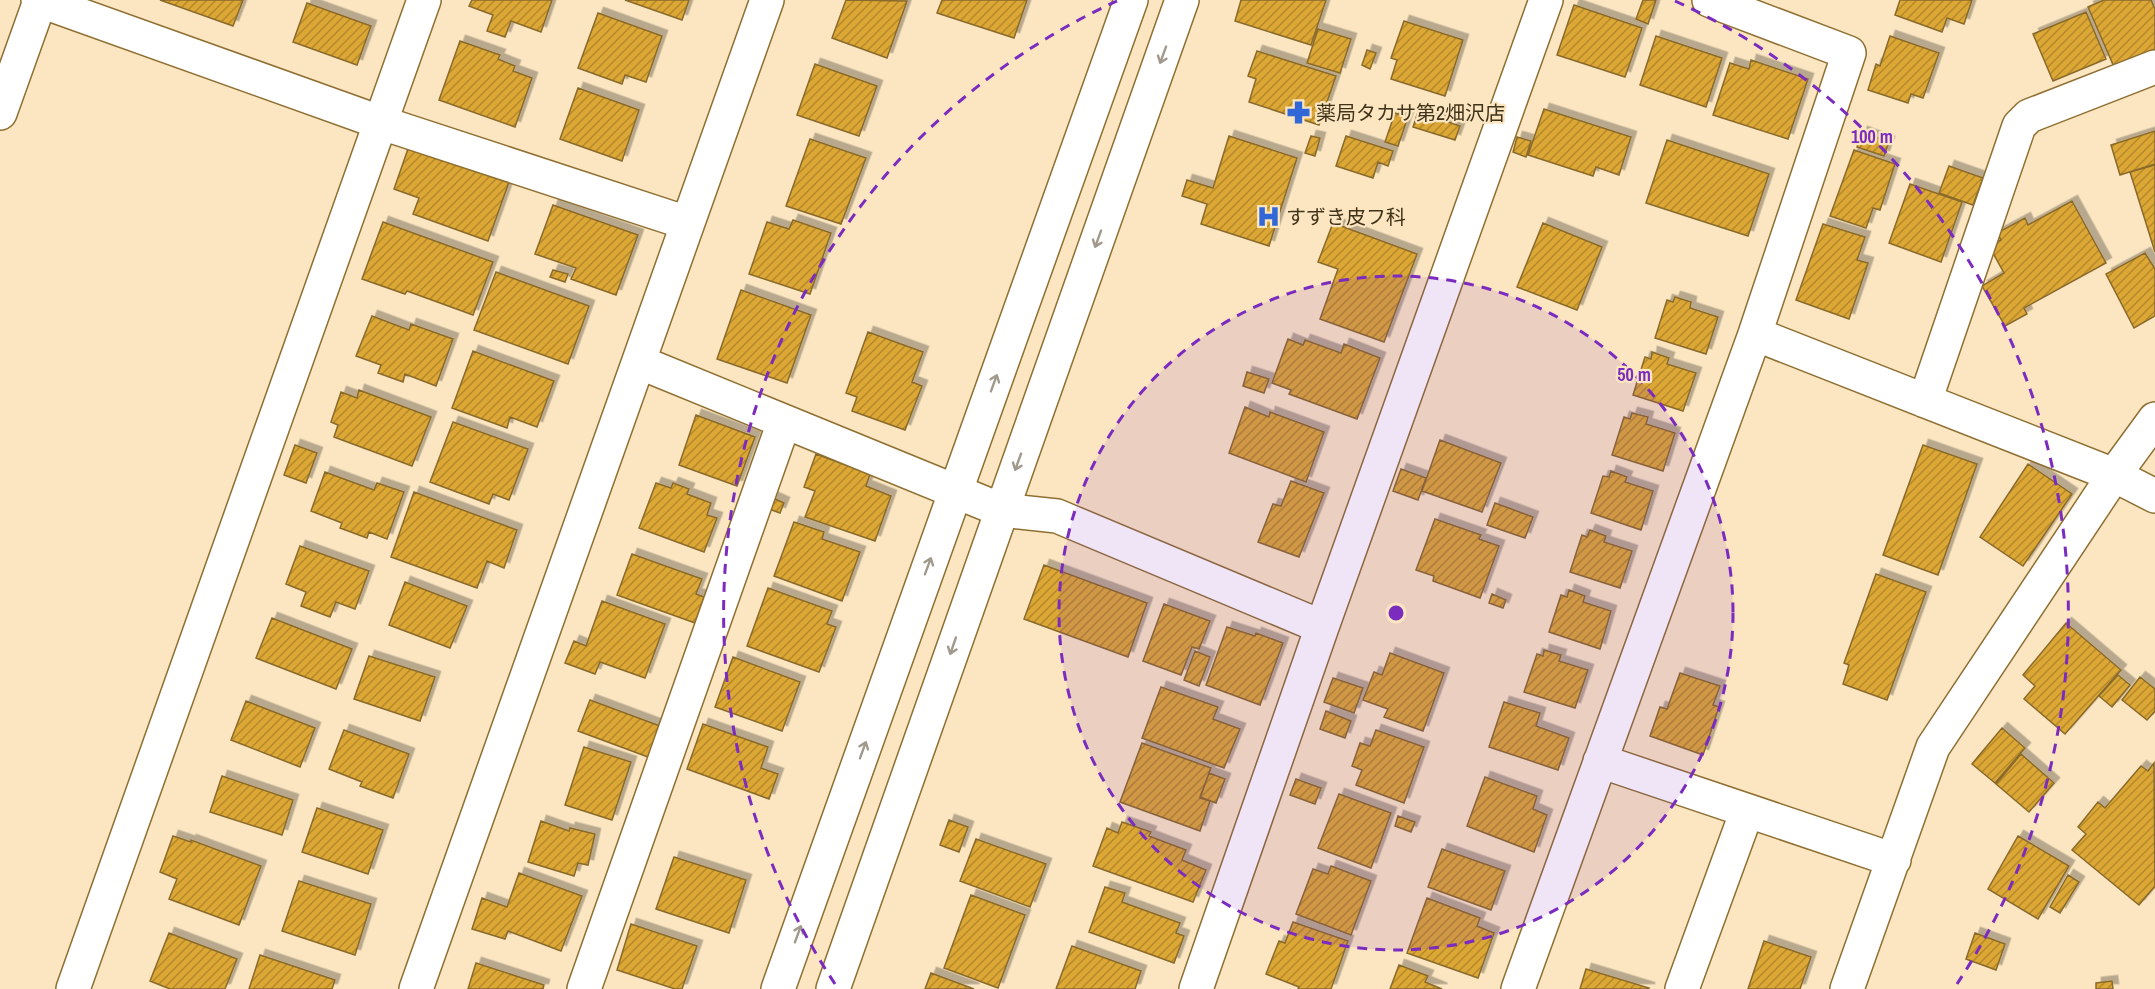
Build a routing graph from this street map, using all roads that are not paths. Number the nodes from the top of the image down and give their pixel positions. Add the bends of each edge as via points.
1 (39, 0) edge
2 (424, 0) edge
3 (767, 0) edge
4 (1131, 0) edge
5 (1182, 0) edge
6 (1546, 0) edge
7 (1709, 0) edge
8 (96, 10) edge
9 (2155, 67) edge
10 (0, 113) edge
11 (382, 123) junction
12 (687, 223) junction
13 (1755, 334) junction
14 (639, 362) junction
15 (1925, 401) junction
16 (2155, 419) edge
17 (784, 422) junction
18 (2114, 475) junction
19 (955, 492) junction
20 (2155, 496) edge
21 (1001, 510) junction
22 (1322, 627) junction
23 (1600, 761) junction
24 (1747, 811) junction
25 (1894, 860) junction
26 (73, 989) edge
27 (416, 989) edge
28 (584, 989) edge
29 (778, 989) edge
30 (832, 989) edge
31 (1196, 989) edge
32 (1518, 989) edge
33 (1682, 989) edge
34 (1847, 989) edge

1 - 8 street
1 - 10 street
2 - 11 street
3 - 12 street
19 -> 4 street
5 -> 21 street
6 - 22 street
7 - 13 street via 1849,53
8 - 11 street
9 - 15 street via 2029,116 2019,126
11 - 12 street
11 - 26 street
12 - 14 street
13 - 15 street
13 - 23 street
14 - 17 street
14 - 27 street
15 - 18 street
16 - 18 street
17 - 19 street
17 - 28 street
18 - 20 street
18 - 25 street via 1933,747
19 - 21 street
29 -> 19 street
21 - 22 street via 1057,516
21 -> 30 street
22 - 31 street
23 - 24 street
23 - 32 street
24 - 25 street
24 - 33 street
25 - 34 street

